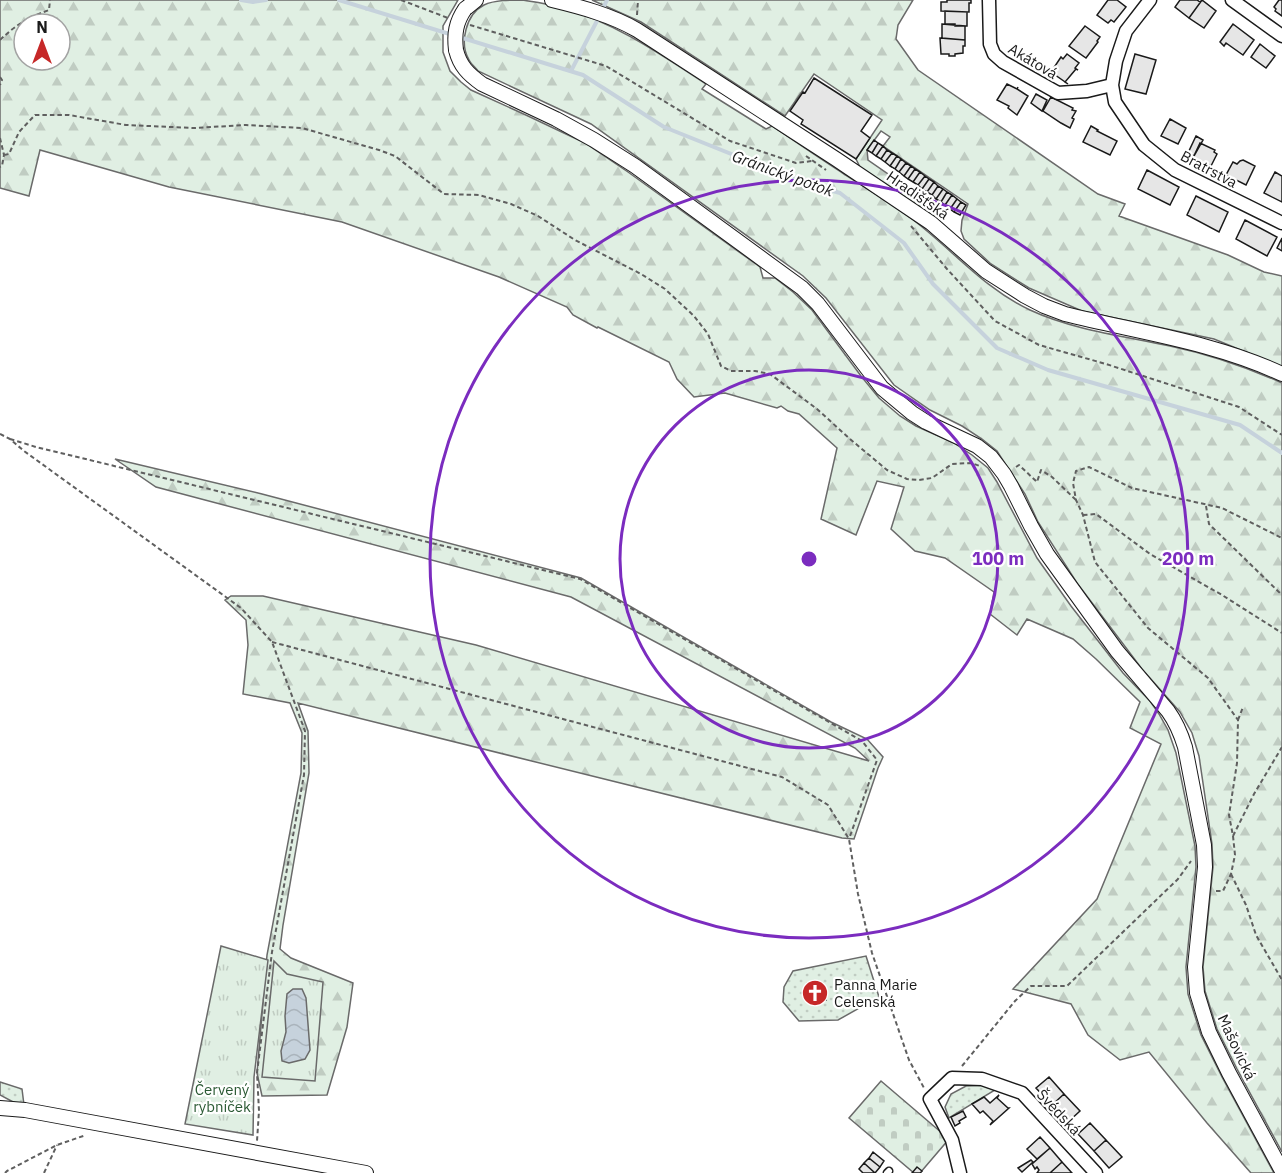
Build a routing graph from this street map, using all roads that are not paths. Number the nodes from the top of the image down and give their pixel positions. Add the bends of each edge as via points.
1 (552, 0) edge
2 (989, 0) edge
3 (1150, 0) edge
4 (1232, 0) edge
5 (468, 11) edge
6 (1282, 36) edge
7 (1112, 85) junction
8 (1282, 223) edge
9 (1282, 374) edge
10 (0, 1108) edge
11 (1282, 1171) edge
12 (366, 1173) edge
13 (960, 1173) edge
14 (1095, 1173) edge

1 - 9 street, Hradišťská via 613,18 637,30 931,223 986,271 1044,306 1208,348
2 - 7 street, Akátová via 990,44 1003,62 1058,93
3 - 7 street via 1126,31
4 - 6 street
5 - 11 street, Mašovická, bridge via 456,27 455,39 460,64 467,73 566,124 636,166 802,288 882,388 926,422 977,446 1004,474 1047,554 1117,651 1175,721 1185,747 1204,845 1195,967 1197,993 1209,1032
7 - 8 street, Bratrstva via 1115,102 1144,145 1175,170
10 - 12 street
13 - 14 street, Švédská via 952,1140 930,1099 952,1078 982,1079 1022,1093

